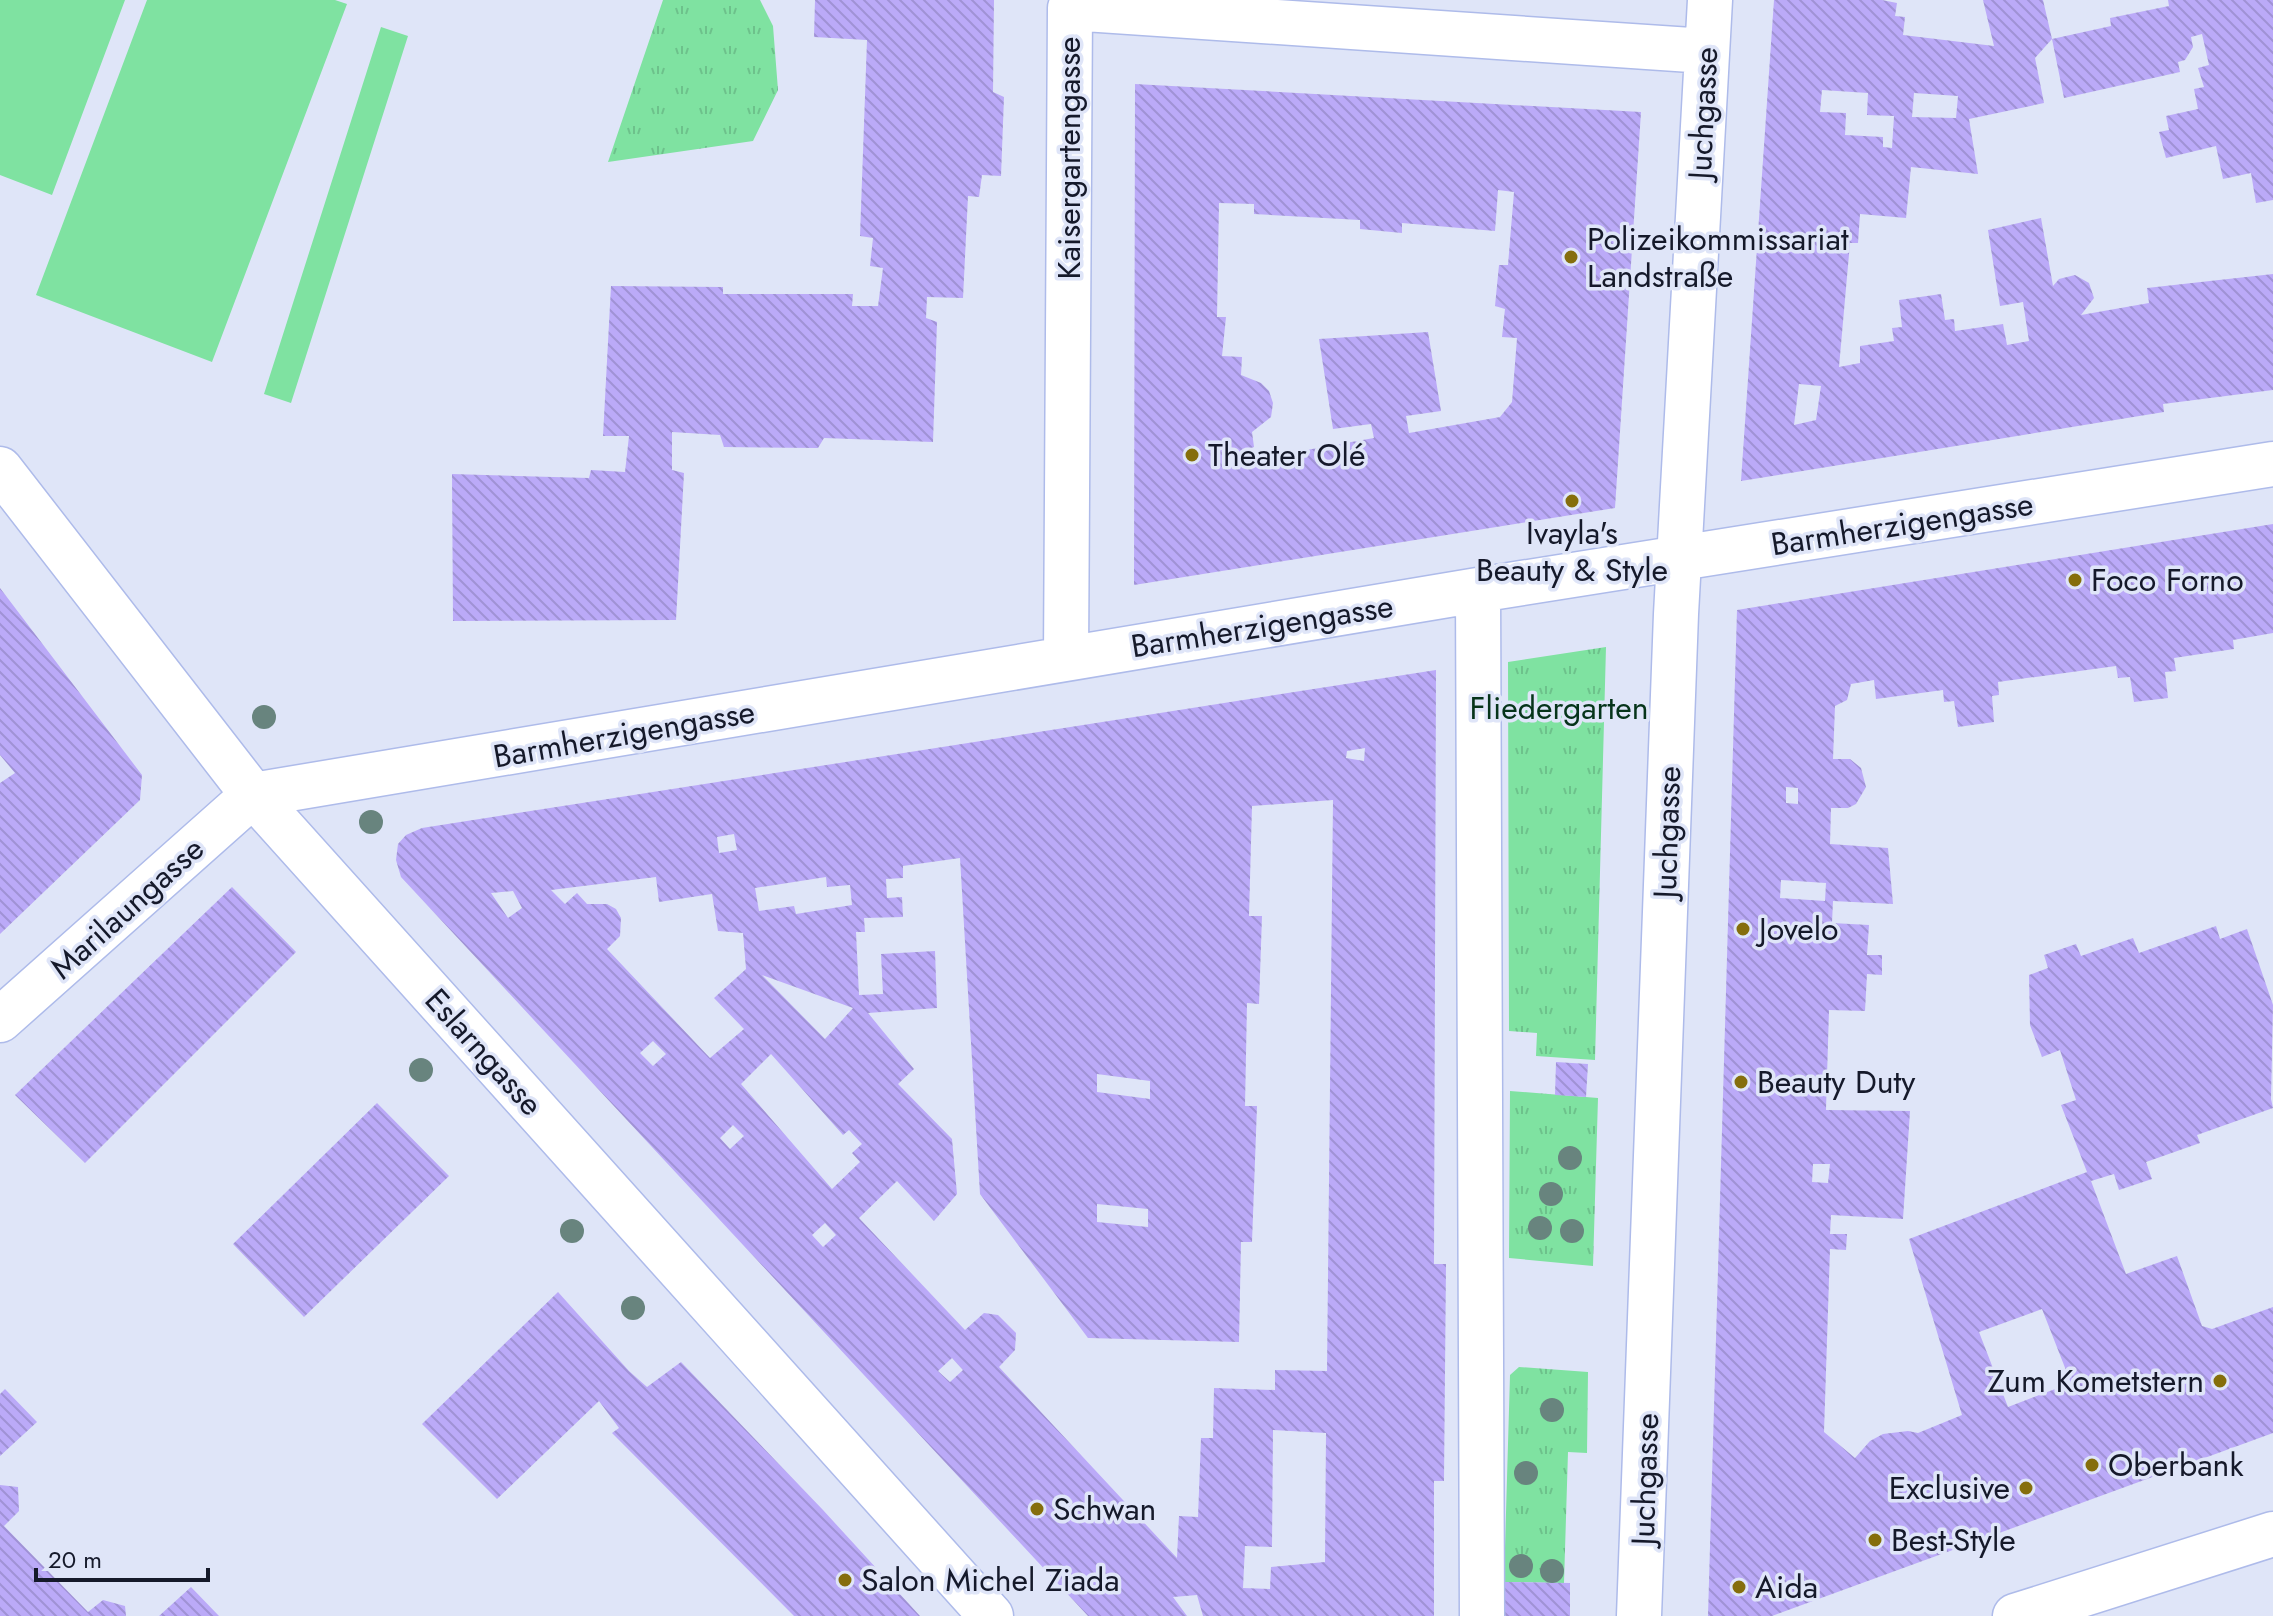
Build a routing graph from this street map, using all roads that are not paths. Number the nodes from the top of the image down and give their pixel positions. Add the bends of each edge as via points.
1 (1710, 0) edge
2 (1706, 51) junction
3 (2273, 464) edge
4 (0, 469) edge
5 (1678, 560) junction
6 (1478, 590) junction
7 (1066, 658) junction
8 (253, 795) junction
9 (0, 1020) edge
10 (2273, 1534) edge
11 (991, 1616) edge
12 (1482, 1616) edge
13 (1639, 1616) edge
14 (2015, 1616) edge

1 - 2 street, Juchgasse
2 - 5 street, Juchgasse
2 - 7 street, Kaisergartengasse via 1070,8
3 - 5 street, Barmherzigengasse
4 - 8 street, Eslarngasse
5 - 6 street, Barmherzigengasse
5 - 13 street, Juchgasse
6 - 7 street, Barmherzigengasse
6 - 12 street
7 - 8 street, Barmherzigengasse
8 - 9 street, Marilaungasse
8 - 11 street, Eslarngasse
10 - 14 street

